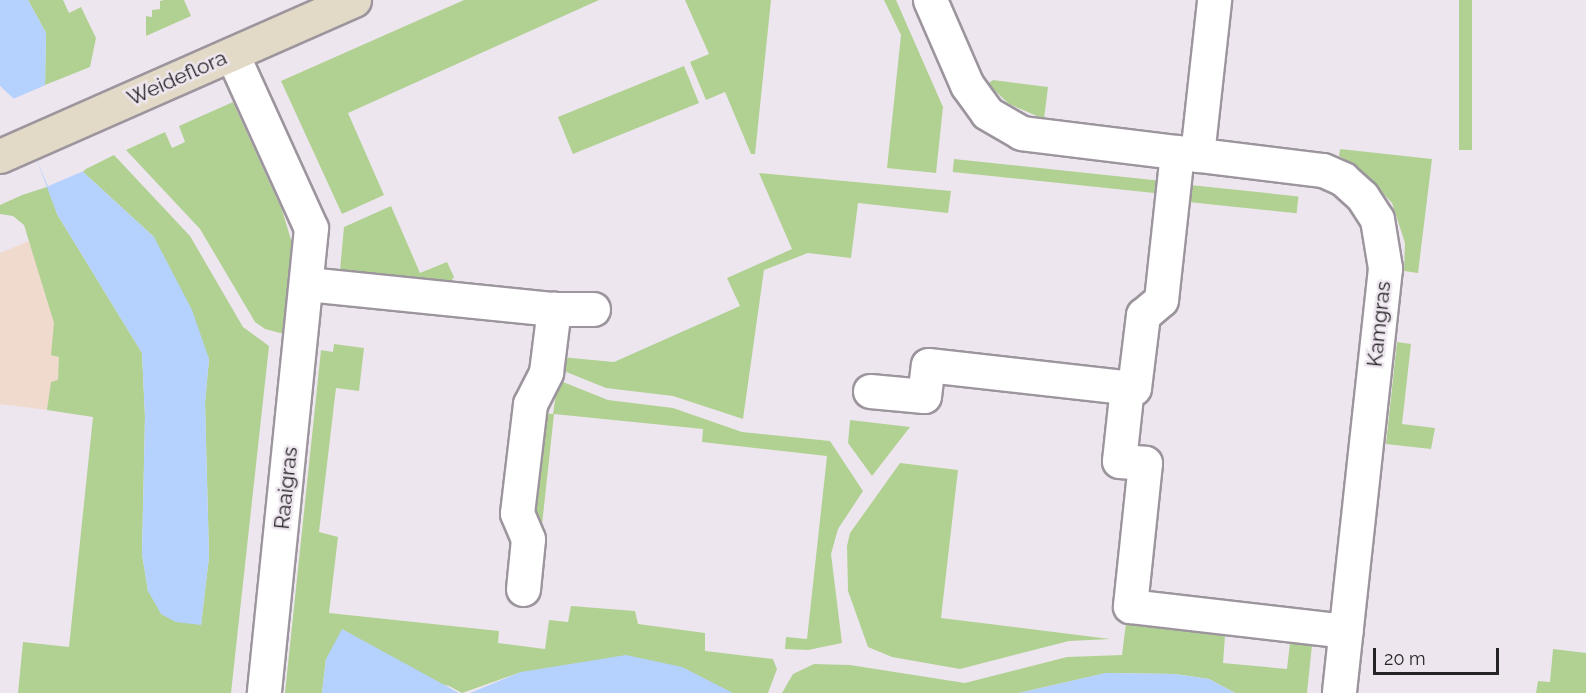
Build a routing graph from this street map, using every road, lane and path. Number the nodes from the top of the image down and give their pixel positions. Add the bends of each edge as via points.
1 (354, 0) edge
2 (930, 0) edge
3 (1214, 0) edge
4 (232, 54) junction
5 (1187, 154) junction
6 (2, 156) edge
7 (307, 284) junction
8 (554, 309) junction
9 (593, 309) dead end
10 (1127, 387) junction
11 (870, 391) dead end
12 (523, 589) dead end
13 (1346, 631) junction
14 (264, 693) edge
15 (1339, 693) edge

1 - 4 street, Weideflora
2 - 5 street, Kamgras via 967,85 987,113 1004,124 1042,138
3 - 5 street
4 - 6 street, Weideflora
4 - 7 street, Raaigras via 311,228
5 - 10 street via 1161,300 1143,315 1134,388
5 - 13 street, Kamgras via 1323,170 1349,184 1377,219 1385,268
7 - 8 street
7 - 14 street, Raaigras
8 - 9 street
8 - 12 street via 546,372 530,404 517,513 528,539
10 - 11 street via 928,365 924,396
10 - 13 street via 1119,461 1145,463 1130,606
13 - 15 street, Kamgras

